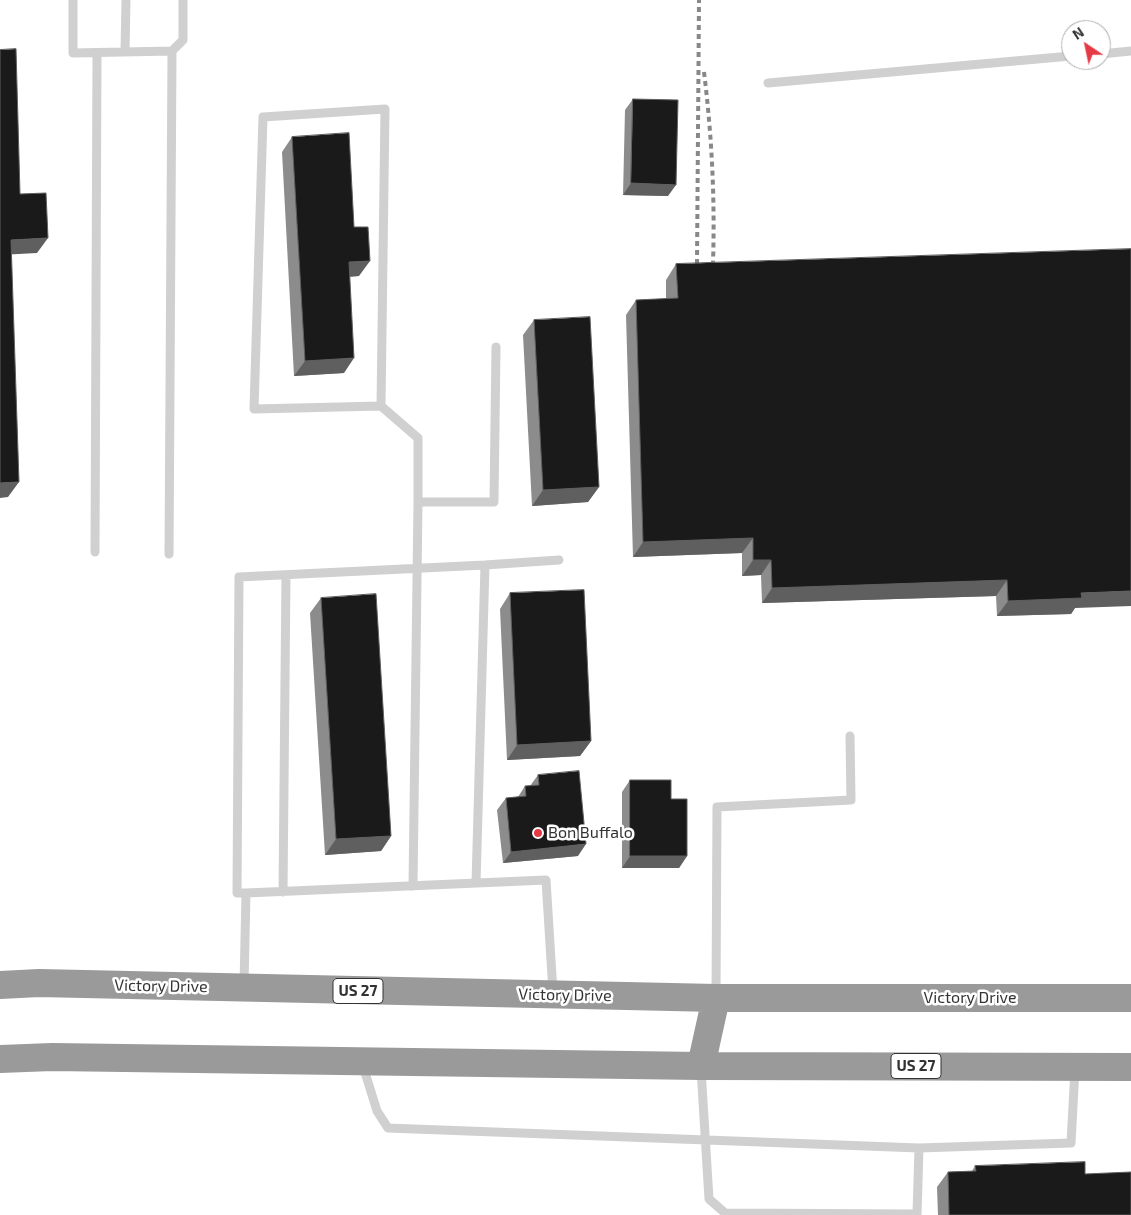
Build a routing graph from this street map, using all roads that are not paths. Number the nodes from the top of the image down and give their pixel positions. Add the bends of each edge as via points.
1 (73, 0) edge
2 (126, 0) edge
3 (183, 0) edge
4 (172, 51) junction
5 (1131, 51) edge
6 (125, 52) junction
7 (98, 53) junction
8 (1111, 53) edge
9 (1061, 57) edge
10 (768, 83) dead end
11 (496, 347) dead end
12 (381, 406) junction
13 (418, 502) junction
14 (95, 552) dead end
15 (169, 554) dead end
16 (559, 560) dead end
17 (485, 565) junction
18 (416, 568) junction
19 (286, 575) junction
20 (850, 736) dead end
21 (476, 884) junction
22 (414, 886) junction
23 (283, 892) junction
24 (246, 893) junction
25 (0, 985) edge
26 (244, 988) junction
27 (553, 995) junction
28 (716, 998) junction
29 (1131, 998) edge
30 (0, 1059) edge
31 (362, 1060) junction
32 (701, 1066) junction
33 (1075, 1066) junction
34 (1131, 1067) edge
35 (705, 1140) junction
36 (919, 1148) junction

1 - 7 lane via 73,54
2 - 6 lane
3 - 4 lane via 183,40
4 - 6 lane
4 - 15 lane
5 - 8 lane
6 - 7 lane
7 - 14 lane
9 - 10 lane
11 - 13 lane via 494,502
12 - 12 lane via 385,109 264,117 254,409
12 - 13 lane via 418,438
13 - 18 lane
16 - 17 lane
17 - 18 lane
17 - 21 lane
18 - 19 lane
18 - 22 lane
19 - 23 lane
19 - 24 lane via 239,577 237,893
20 - 28 lane via 851,800 717,807
21 - 22 lane
21 - 27 lane via 546,880
22 - 23 lane
23 - 24 lane
24 - 26 lane
25 - 26 highway, Victory Drive / US 27
26 - 27 highway, Victory Drive / US 27
27 - 28 highway, Victory Drive / US 27
28 - 29 highway, Victory Drive / US 27
28 - 32 highway
30 - 31 highway, US 27
31 - 32 highway, US 27
31 - 35 lane via 377,1111 388,1128
32 - 33 highway, US 27
32 - 35 lane
33 - 34 highway, US 27
33 - 36 lane via 1071,1143
35 - 36 lane
35 - 36 lane via 709,1199 724,1213 917,1214

